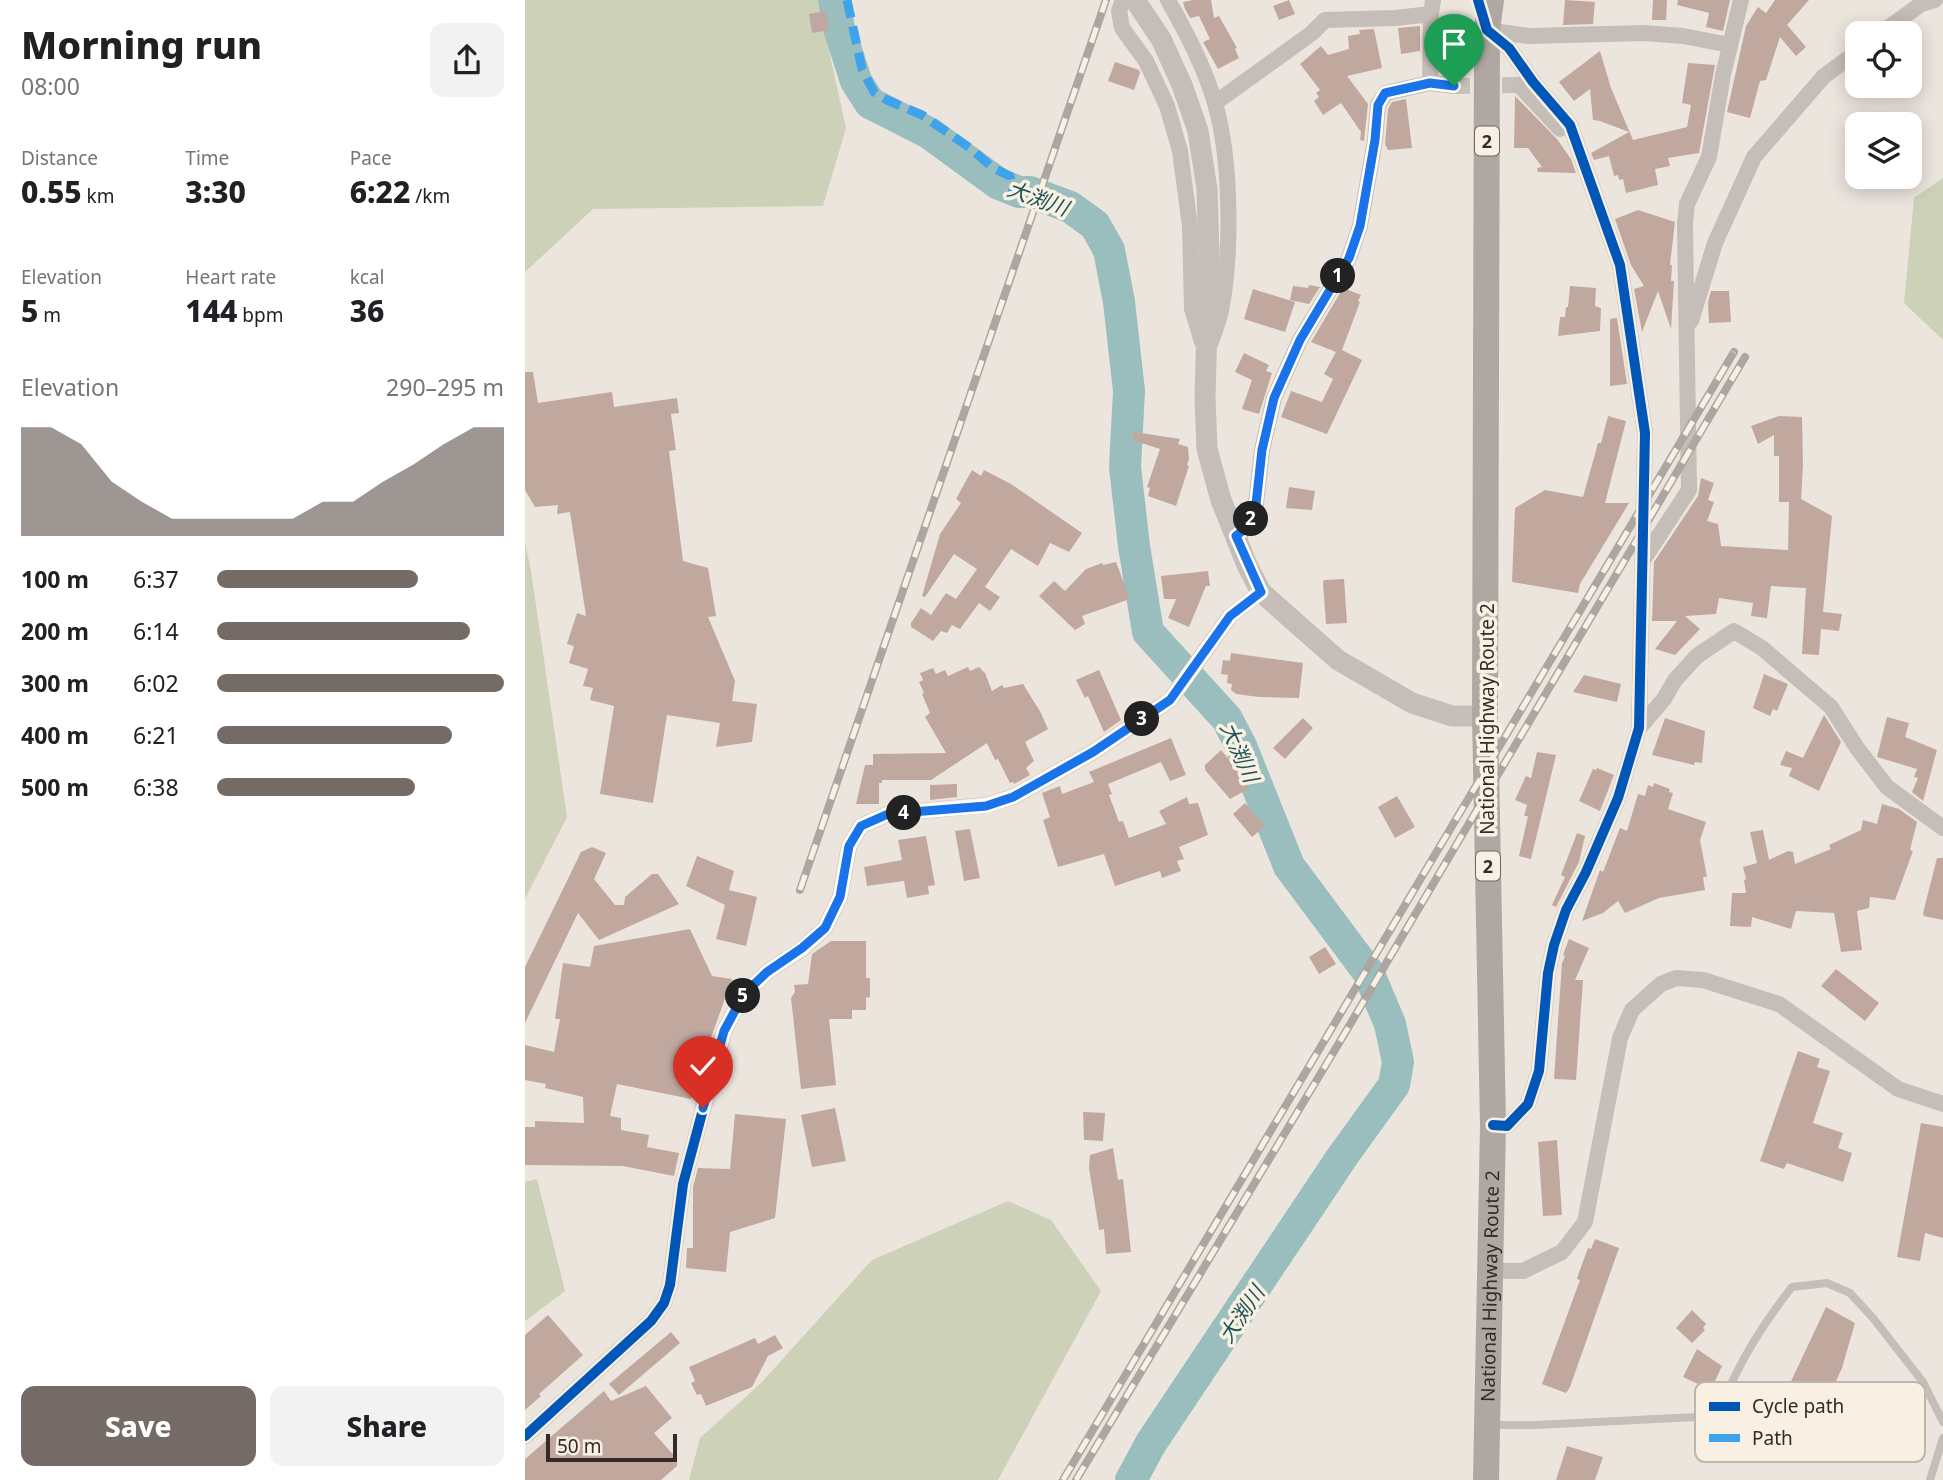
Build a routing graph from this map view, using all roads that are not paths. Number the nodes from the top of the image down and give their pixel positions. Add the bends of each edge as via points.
1 (1123, 0) edge
2 (1135, 0) edge
3 (1168, 0) edge
4 (1478, 0) edge
5 (1491, 0) edge
6 (1741, 0) edge
7 (1935, 0) edge
8 (1432, 7) edge
9 (1897, 21) edge
10 (1487, 30) junction
11 (1730, 45) junction
12 (1845, 61) edge
13 (1430, 83) junction
14 (1454, 86) tunnel mouth
15 (1519, 86) dead end
16 (1215, 103) junction
17 (1576, 141) junction
18 (1687, 337) junction
19 (1206, 354) junction
20 (1236, 536) junction
21 (1642, 560) junction
22 (1261, 592) junction
23 (1486, 716) junction
24 (1639, 728) junction
25 (1943, 828) edge
26 (1943, 1104) edge
27 (1493, 1125) junction
28 (1489, 1270) junction
29 (1731, 1382) edge
30 (1923, 1382) edge
31 (1925, 1386) edge
32 (1695, 1417) edge
33 (1943, 1422) edge
34 (1487, 1425) junction
35 (525, 1436) edge
36 (1943, 1438) edge
37 (1486, 1480) edge
38 (1930, 1480) edge

1 - 19 street via 1119,11 1122,28 1146,61 1167,106 1180,151 1190,226 1192,309
2 - 19 street via 1161,39 1198,131 1207,189
3 - 16 street via 1190,38
4 - 10 street
5 - 10 highway, National Highway Route 2 / 2
6 - 11 street
7 - 9 street via 1920,4
8 - 13 street
8 - 16 street via 1395,18 1325,20
10 - 11 street via 1529,36 1644,33
10 - 17 street via 1509,48 1570,125
10 - 23 highway, National Highway Route 2 / 2
11 - 18 street via 1709,157 1687,204
12 - 18 street via 1824,76 1754,157 1715,243
13 - 14 street
13 - 20 street via 1385,93 1378,105 1360,226 1349,258 1300,340 1274,398 1255,513
15 - 17 street
16 - 19 street via 1224,147 1229,217 1222,307
17 - 21 street via 1620,265 1645,433
18 - 21 street via 1689,490
19 - 20 street via 1207,449
20 - 22 street
21 - 24 street
22 - 23 street via 1338,660 1412,703 1452,716
22 - 35 street via 1230,616 1170,700 1093,752 1013,797 986,806 888,814 861,826 849,846 840,897 825,928 744,994 724,1031 683,1184 664,1303 651,1321
23 - 27 highway, National Highway Route 2 / 2
24 - 25 street via 1697,656 1734,631 1762,648 1831,707 1887,787
24 - 27 street via 1618,798 1554,945 1539,1071 1528,1104 1507,1126
26 - 28 street via 1898,1089 1779,1004 1703,980 1676,978 1661,984 1632,1010 1620,1038 1585,1222 1562,1252 1523,1271
27 - 28 highway, National Highway Route 2 / 2
28 - 34 highway, National Highway Route 2 / 2
29 - 30 lane via 1768,1317 1792,1287 1827,1283 1850,1293
31 - 33 lane
32 - 34 lane
34 - 37 highway, National Highway Route 2 / 2
36 - 38 lane

